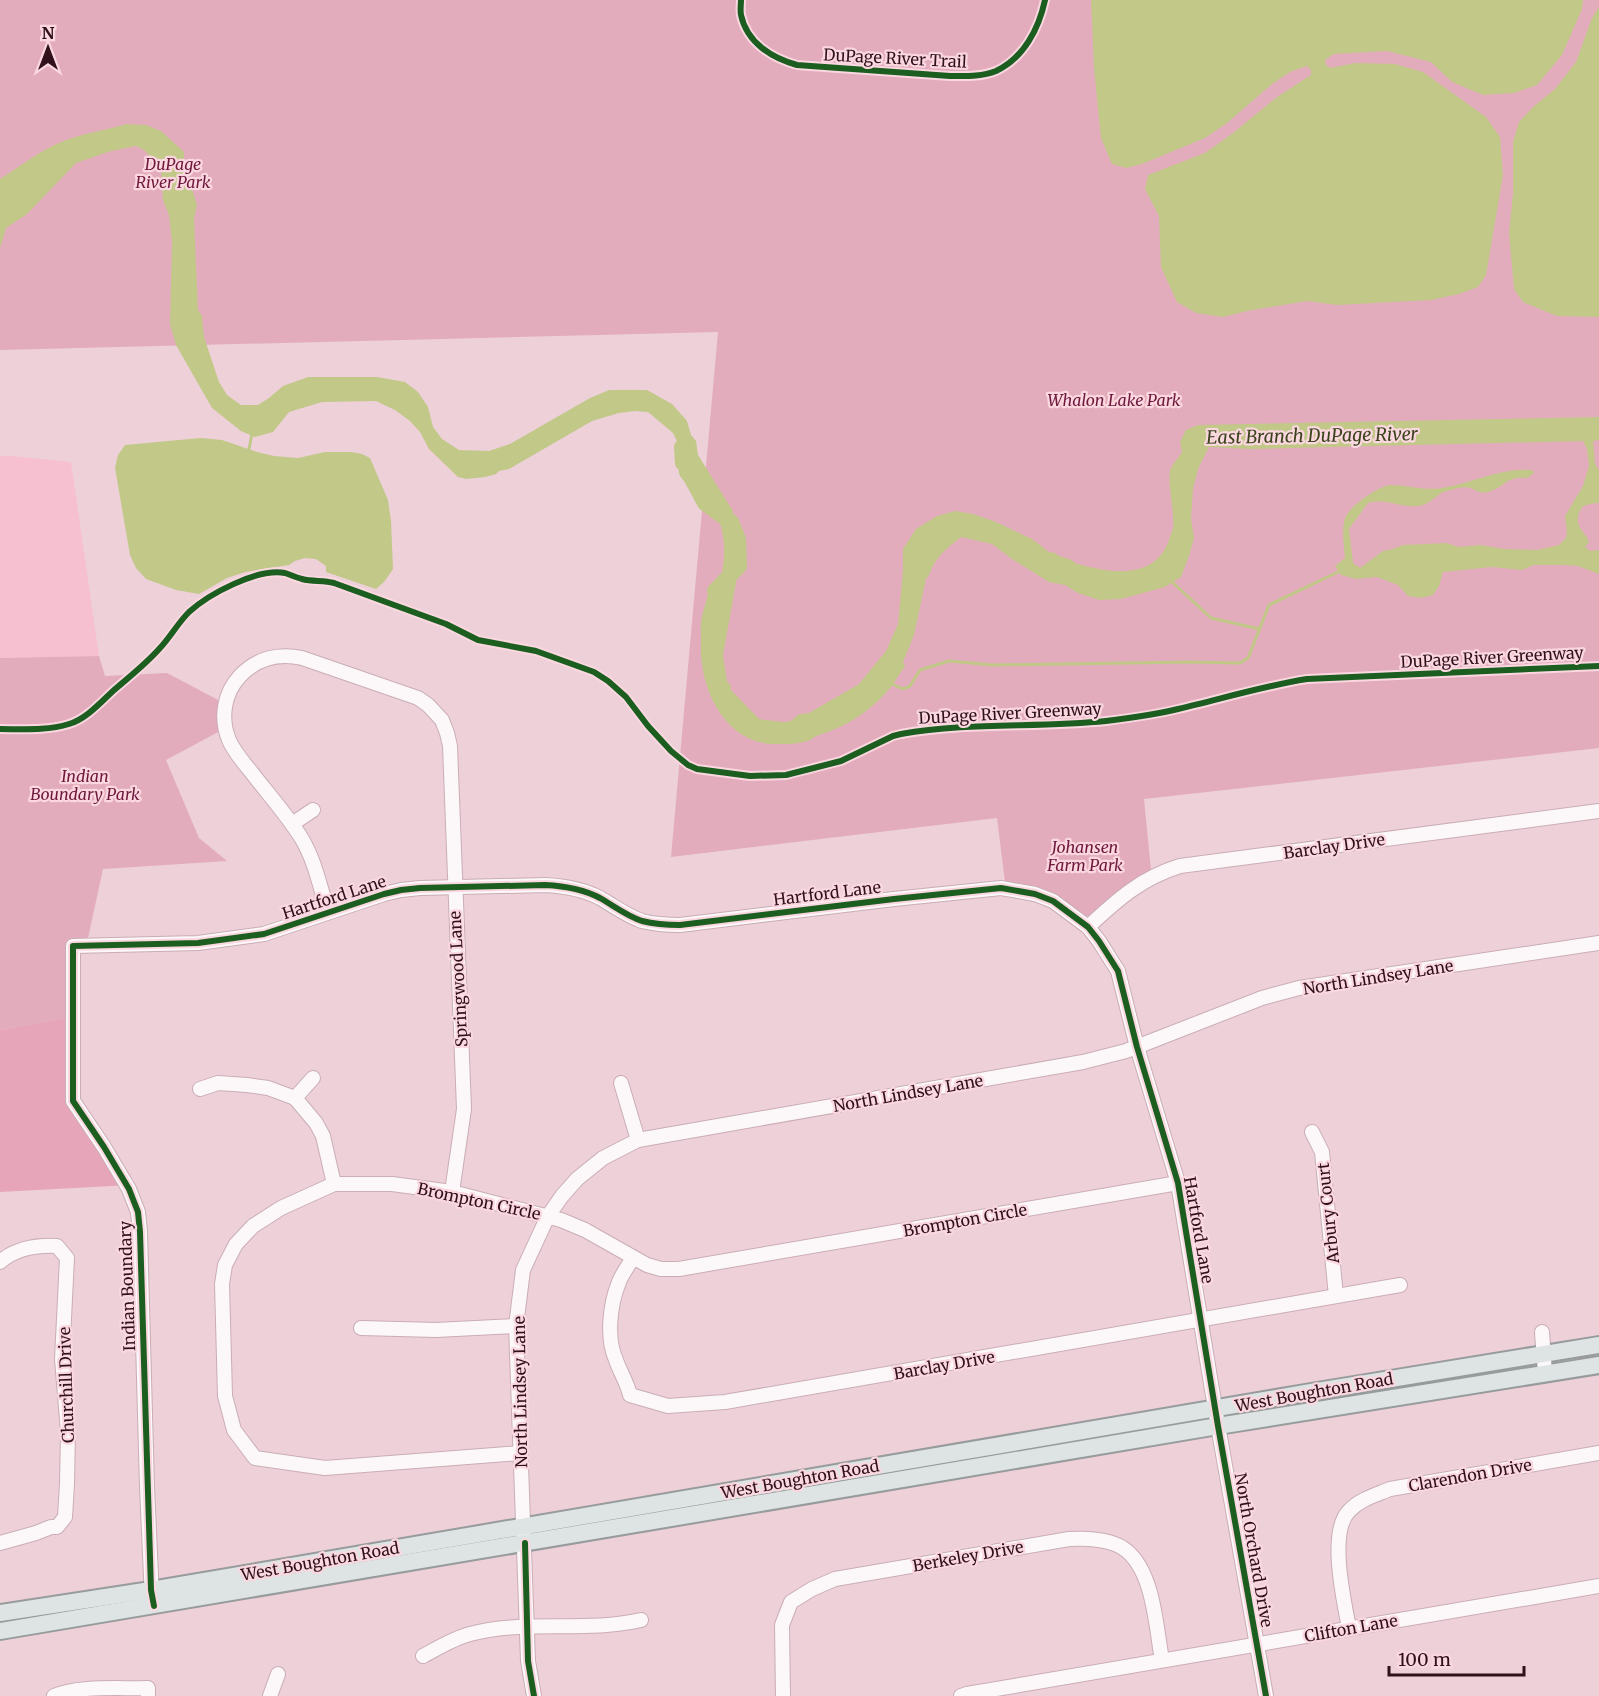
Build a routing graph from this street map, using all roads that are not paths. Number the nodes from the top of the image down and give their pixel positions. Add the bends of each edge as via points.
1 (313, 810) dead end
2 (1599, 811) edge
3 (292, 824) junction
4 (454, 888) junction
5 (328, 912) junction
6 (1088, 927) junction
7 (1599, 943) edge
8 (73, 946) joint
9 (1137, 1047) junction
10 (313, 1078) dead end
11 (621, 1083) dead end
12 (200, 1089) dead end
13 (295, 1098) junction
14 (1312, 1132) dead end
15 (638, 1140) junction
16 (1178, 1183) junction
17 (334, 1184) junction
18 (452, 1192) junction
19 (548, 1216) junction
20 (633, 1258) junction
21 (0, 1262) edge
22 (1400, 1285) dead end
23 (1336, 1296) junction
24 (1201, 1321) junction
25 (516, 1326) junction
26 (361, 1328) dead end
27 (1542, 1332) dead end
28 (1599, 1345) edge
29 (1543, 1353) junction
30 (1599, 1365) edge
31 (1545, 1373) junction
32 (1216, 1409) junction
33 (1218, 1426) junction
34 (521, 1453) junction
35 (1599, 1453) edge
36 (1335, 1504) dead end
37 (1347, 1513) junction
38 (524, 1534) junction
39 (0, 1543) edge
40 (1599, 1586) edge
41 (152, 1598) junction
42 (0, 1613) edge
43 (641, 1620) dead end
44 (527, 1627) junction
45 (1348, 1629) junction
46 (0, 1631) edge
47 (1256, 1644) junction
48 (423, 1656) dead end
49 (1162, 1660) junction
50 (278, 1674) dead end
51 (54, 1696) edge
52 (148, 1696) edge
53 (270, 1696) edge
54 (534, 1696) edge
55 (783, 1696) edge
56 (961, 1696) edge
57 (1266, 1696) edge

1 - 3 street
2 - 6 street, Barclay Drive via 1180,866 1130,890
3 - 4 street, Springwood Lane via 236,752 224,722 226,699 236,680 254,664 277,656 302,658 393,688 418,698 436,712 450,746
3 - 5 street, Springwood Lane via 313,860
4 - 5 street, Hartford Lane via 401,890
4 - 6 street, Hartford Lane via 564,886 598,897 642,921 680,926 1001,888 1053,901
4 - 18 street, Springwood Lane via 464,1109
5 - 8 street, Hartford Lane via 264,934 198,943
6 - 9 street, Hartford Lane via 1118,971
7 - 9 street, North Lindsey Lane via 1299,988 1262,998
8 - 41 street, Indian Boundary via 73,1101 129,1189 138,1212
9 - 15 street, North Lindsey Lane via 1065,1066
9 - 16 street, Hartford Lane
10 - 13 street
11 - 15 street
12 - 13 street via 218,1083 247,1085
13 - 17 street via 323,1136
14 - 23 street, Arbury Court via 1322,1152
15 - 19 street, North Lindsey Lane via 603,1158 577,1179
16 - 20 street, Brompton Circle via 697,1267 661,1269
16 - 24 street, Hartford Lane
17 - 18 street, Brompton Circle via 392,1184
17 - 34 street, Brompton Circle via 281,1208 253,1226 225,1265 225,1396 234,1430 255,1458 325,1468
18 - 19 street, Brompton Circle
19 - 20 street, Brompton Circle via 585,1230
19 - 25 street, North Lindsey Lane via 523,1270
20 - 24 street, Barclay Drive via 615,1295 612,1349 630,1395 668,1406 725,1402
21 - 39 street, Churchill Drive via 21,1250 41,1245 57,1246 68,1258 62,1359 68,1432 64,1517 57,1527
22 - 23 street, Barclay Drive
23 - 24 street, Barclay Drive
24 - 32 street, Hartford Lane
25 - 26 street
25 - 34 street, North Lindsey Lane
27 - 29 street
28 - 29 main road, West Boughton Road
29 - 31 street
29 - 32 main road, West Boughton Road
30 - 31 main road, West Boughton Road
31 - 33 main road, West Boughton Road
32 - 33 street, North Orchard Drive
32 - 38 main road, West Boughton Road
33 - 38 main road, West Boughton Road
33 - 47 street, North Orchard Drive
34 - 38 street, North Lindsey Lane
35 - 37 street, Clarendon Drive via 1390,1489 1359,1502
36 - 37 street
37 - 45 street via 1340,1531 1339,1569
38 - 41 main road, West Boughton Road
38 - 44 street, North Lindsey Lane
40 - 45 street, Clifton Lane
41 - 42 main road, West Boughton Road
41 - 46 main road, West Boughton Road
43 - 44 street via 609,1625
44 - 48 street via 468,1634
44 - 54 street, North Lindsey Lane
45 - 47 street, Clifton Lane
47 - 49 street, Clifton Lane
47 - 57 street, North Orchard Drive
49 - 55 street, Berkeley Drive via 1140,1565 1126,1550 1106,1542 1069,1539 835,1580 812,1589 791,1602 782,1626
49 - 56 street, Clifton Lane
50 - 53 street
51 - 52 street via 89,1690 148,1688

